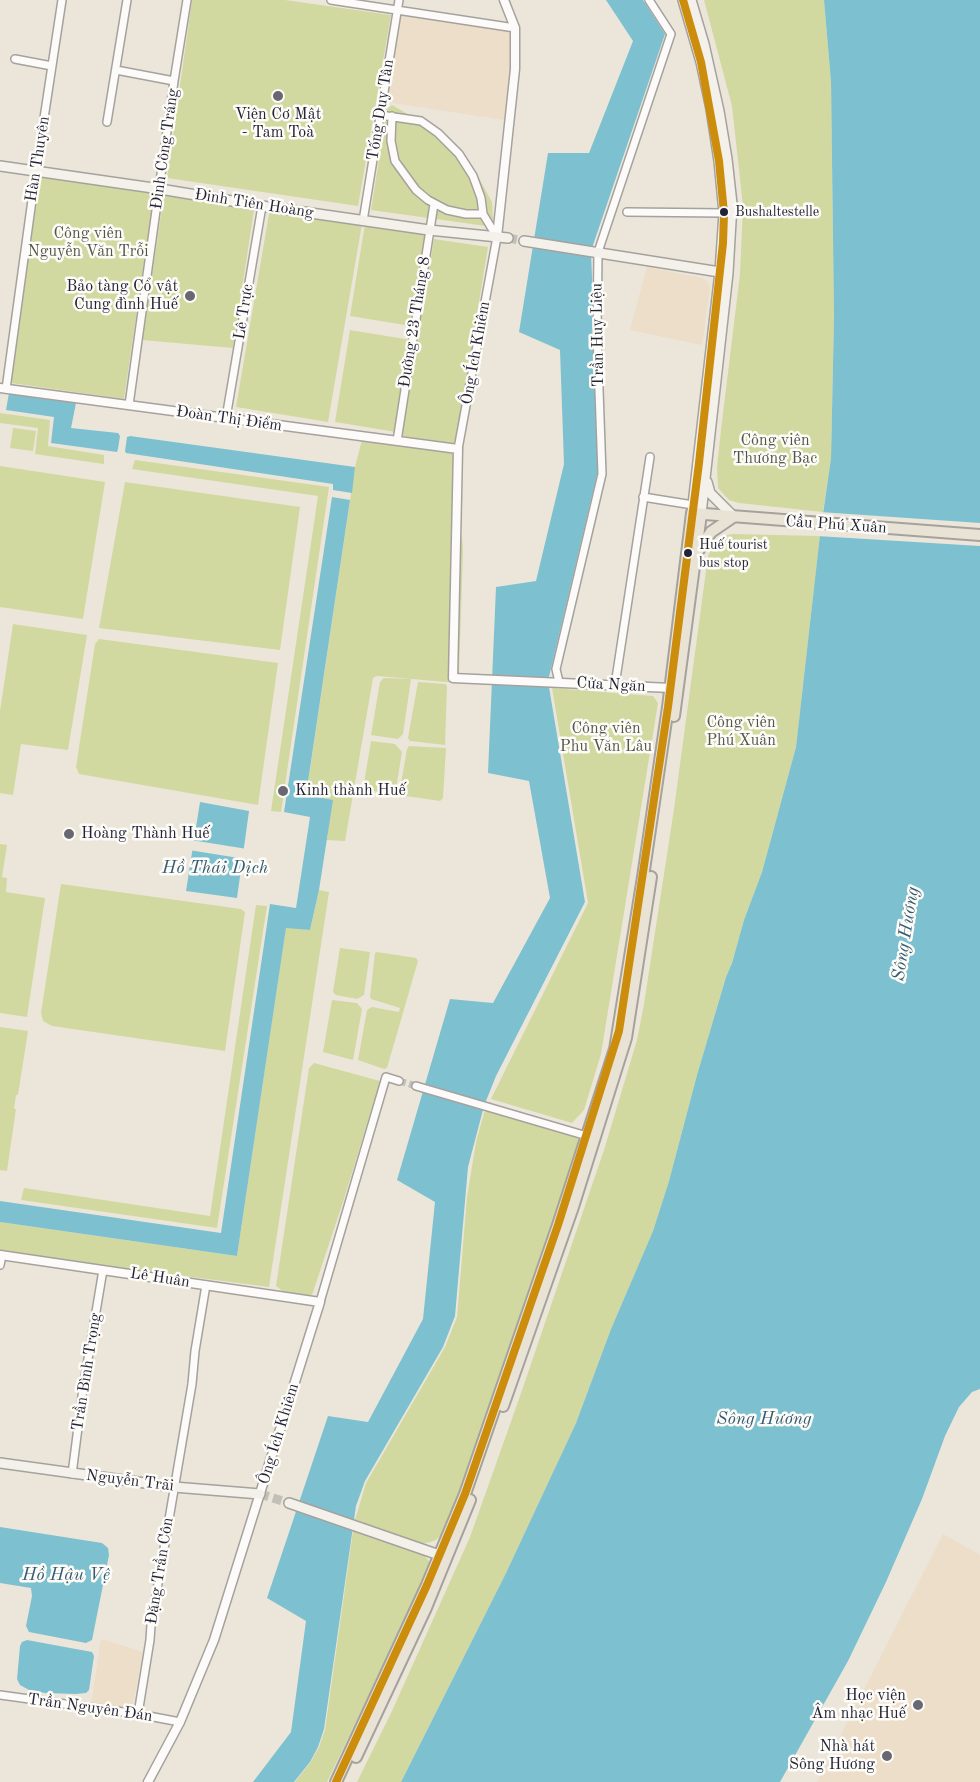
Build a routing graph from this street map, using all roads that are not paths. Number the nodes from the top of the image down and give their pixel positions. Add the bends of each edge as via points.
1 (62, 0) edge
2 (127, 0) edge
3 (187, 0) edge
4 (331, 0) edge
5 (399, 0) edge
6 (504, 0) edge
7 (649, 0) edge
8 (682, 0) edge
9 (692, 0) edge
10 (397, 9) junction
11 (514, 28) junction
12 (15, 59) dead end
13 (52, 66) junction
14 (116, 70) junction
15 (174, 81) junction
16 (380, 115) junction
17 (392, 116) junction
18 (107, 122) dead end
19 (0, 166) edge
20 (36, 171) junction
21 (160, 189) junction
22 (434, 204) junction
23 (261, 206) junction
24 (627, 212) dead end
25 (724, 213) junction
26 (483, 214) junction
27 (363, 221) junction
28 (429, 230) junction
29 (496, 237) junction
30 (508, 238) tunnel mouth
31 (524, 241) tunnel mouth
32 (595, 252) junction
33 (724, 273) junction
34 (3, 388) edge
35 (129, 405) junction
36 (226, 418) junction
37 (397, 441) junction
38 (458, 449) junction
39 (650, 457) dead end
40 (706, 475) junction
41 (643, 497) junction
42 (695, 511) junction
43 (734, 517) junction
44 (980, 535) edge
45 (694, 561) junction
46 (489, 679) joint
47 (556, 681) junction
48 (615, 685) junction
49 (674, 688) junction
50 (399, 1081) dead end
51 (416, 1086) tunnel mouth
52 (591, 1137) junction
53 (1, 1255) edge
54 (0, 1265) edge
55 (103, 1270) junction
56 (206, 1285) junction
57 (320, 1302) junction
58 (0, 1463) edge
59 (72, 1474) junction
60 (174, 1487) junction
61 (260, 1494) junction
62 (289, 1503) tunnel mouth
63 (443, 1557) junction
64 (0, 1695) edge
65 (138, 1714) junction
66 (180, 1722) junction
67 (148, 1782) edge
68 (336, 1782) edge
69 (344, 1782) edge

1 - 13 street, Hàn Thuyên
2 - 14 street
3 - 15 street, Đinh Công Tráng
4 - 10 street
5 - 10 street, Tống Duy Tân
6 - 11 street, Ông Ích Khiêm
7 - 32 street, Trần Huy Liệu via 670,34
8 - 25 main road via 711,109
9 - 33 main road via 727,159 732,204
10 - 11 street
10 - 16 street, Tống Duy Tân
11 - 29 street, Ông Ích Khiêm via 515,69
12 - 13 street
13 - 20 street, Hàn Thuyên
14 - 15 street
14 - 18 street
15 - 21 street, Đinh Công Tráng
16 - 17 street
16 - 27 street, Tống Duy Tân
17 - 22 street via 396,161 416,190
17 - 26 street via 421,121 459,154 473,176
19 - 20 main road, Đinh Tiên Hoàng
20 - 21 main road, Đinh Tiên Hoàng
20 - 34 street, Hàn Thuyên
21 - 23 main road, Đinh Tiên Hoàng
21 - 35 street, Đinh Công Tráng
22 - 26 street via 458,213
22 - 28 street, Đường 23 Tháng 8
23 - 27 main road, Đinh Tiên Hoàng
23 - 36 street, Lê Trực
24 - 25 street
25 - 33 main road
26 - 29 street
27 - 28 main road, Đinh Tiên Hoàng
28 - 29 main road, Đinh Tiên Hoàng
28 - 37 street, Đường 23 Tháng 8
29 - 30 main road, Đinh Tiên Hoàng
29 - 38 street, Ông Ích Khiêm
31 - 32 main road
32 - 33 main road
32 - 47 street, Trần Huy Liệu via 602,474
33 - 40 main road
33 - 42 main road
34 - 35 street, Đoàn Thị Điểm
35 - 36 street, Đoàn Thị Điểm
36 - 37 street, Đoàn Thị Điểm
37 - 38 street, Đoàn Thị Điểm
38 - 46 street, Ông Ích Khiêm via 453,678
39 - 41 street
40 - 42 main road
40 - 43 main road via 710,493
41 - 42 street
41 - 48 street
42 - 43 main road, Cầu Phú Xuân
42 - 45 main road
42 - 49 main road
43 - 44 main road, Cầu Phú Xuân
43 - 45 main road via 711,532
45 - 49 main road
46 - 47 street, Cửa Ngăn
47 - 48 street, Cửa Ngăn
48 - 49 street, Cửa Ngăn
49 - 52 main road via 619,1031
50 - 57 street, Ông Ích Khiêm via 386,1077
51 - 52 street
52 - 63 main road via 488,1450
53 - 54 street
53 - 55 street, Lê Huân
55 - 56 street, Lê Huân
55 - 59 street, Trần Bình Trọng
56 - 57 street, Lê Huân
56 - 60 street, Đặng Trần Côn
57 - 61 street, Ông Ích Khiêm
58 - 59 main road, Nguyễn Trãi
59 - 60 main road, Nguyễn Trãi
60 - 61 main road, Nguyễn Trãi
60 - 65 street, Đặng Trần Côn
61 - 66 street, Ông Ích Khiêm via 214,1640
62 - 63 main road
63 - 68 main road
63 - 69 main road via 424,1610
64 - 65 street, Trần Nguyên Đán
65 - 66 street, Trần Nguyên Đán
66 - 67 street, Ông Ích Khiêm

